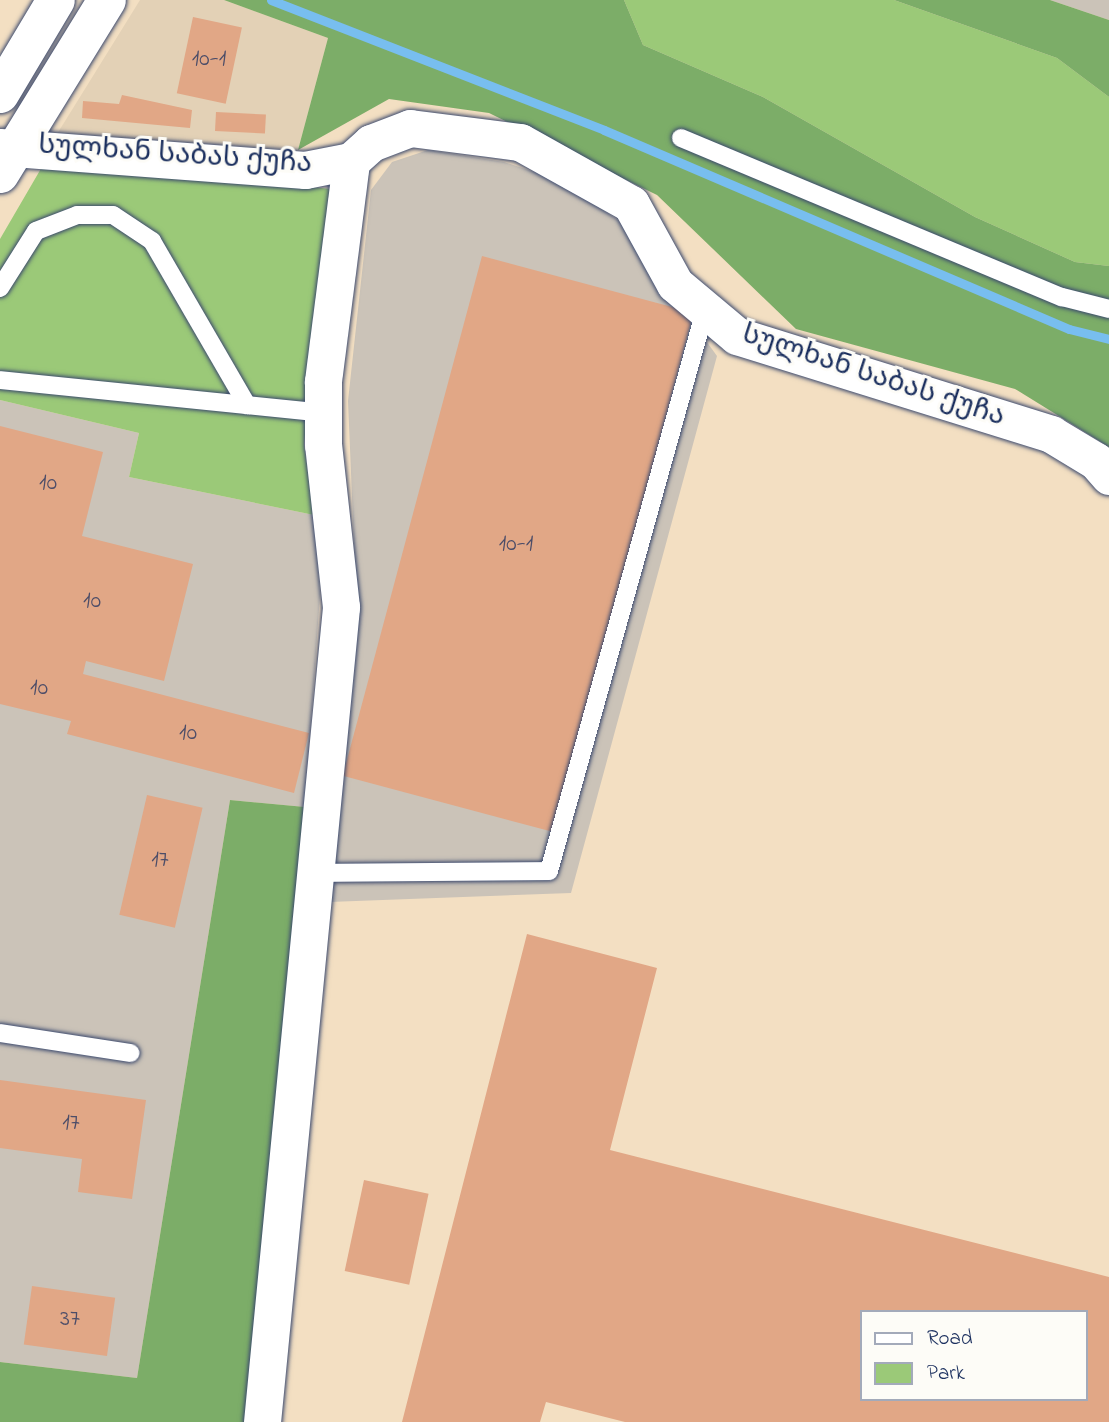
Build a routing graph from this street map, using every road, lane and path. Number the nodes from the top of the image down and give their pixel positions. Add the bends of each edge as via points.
1 (56, 0) edge
2 (107, 0) edge
3 (0, 94) edge
4 (681, 138) dead end
5 (5, 156) edge
6 (351, 161) junction
7 (0, 288) edge
8 (1109, 309) edge
9 (704, 314) junction
10 (0, 380) edge
11 (247, 405) junction
12 (323, 413) junction
13 (1109, 476) edge
14 (315, 873) junction
15 (0, 1033) edge
16 (130, 1053) dead end
17 (262, 1422) edge

1 - 3 main road
2 - 5 main road
4 - 8 lane via 1062,297
5 - 6 street, სულხან საბას ქუჩა via 304,170
6 - 9 street, სულხან საბას ქუჩა via 370,143 410,128 520,142 631,204 675,285
6 - 12 street
7 - 11 lane via 36,230 77,215 113,215 152,241
9 - 13 street, სულხან საბას ქუჩა via 737,336 782,352 1051,434 1096,461
9 - 14 lane via 549,871
10 - 11 lane
11 - 12 lane
12 - 14 street via 341,607
14 - 17 street
15 - 16 lane

